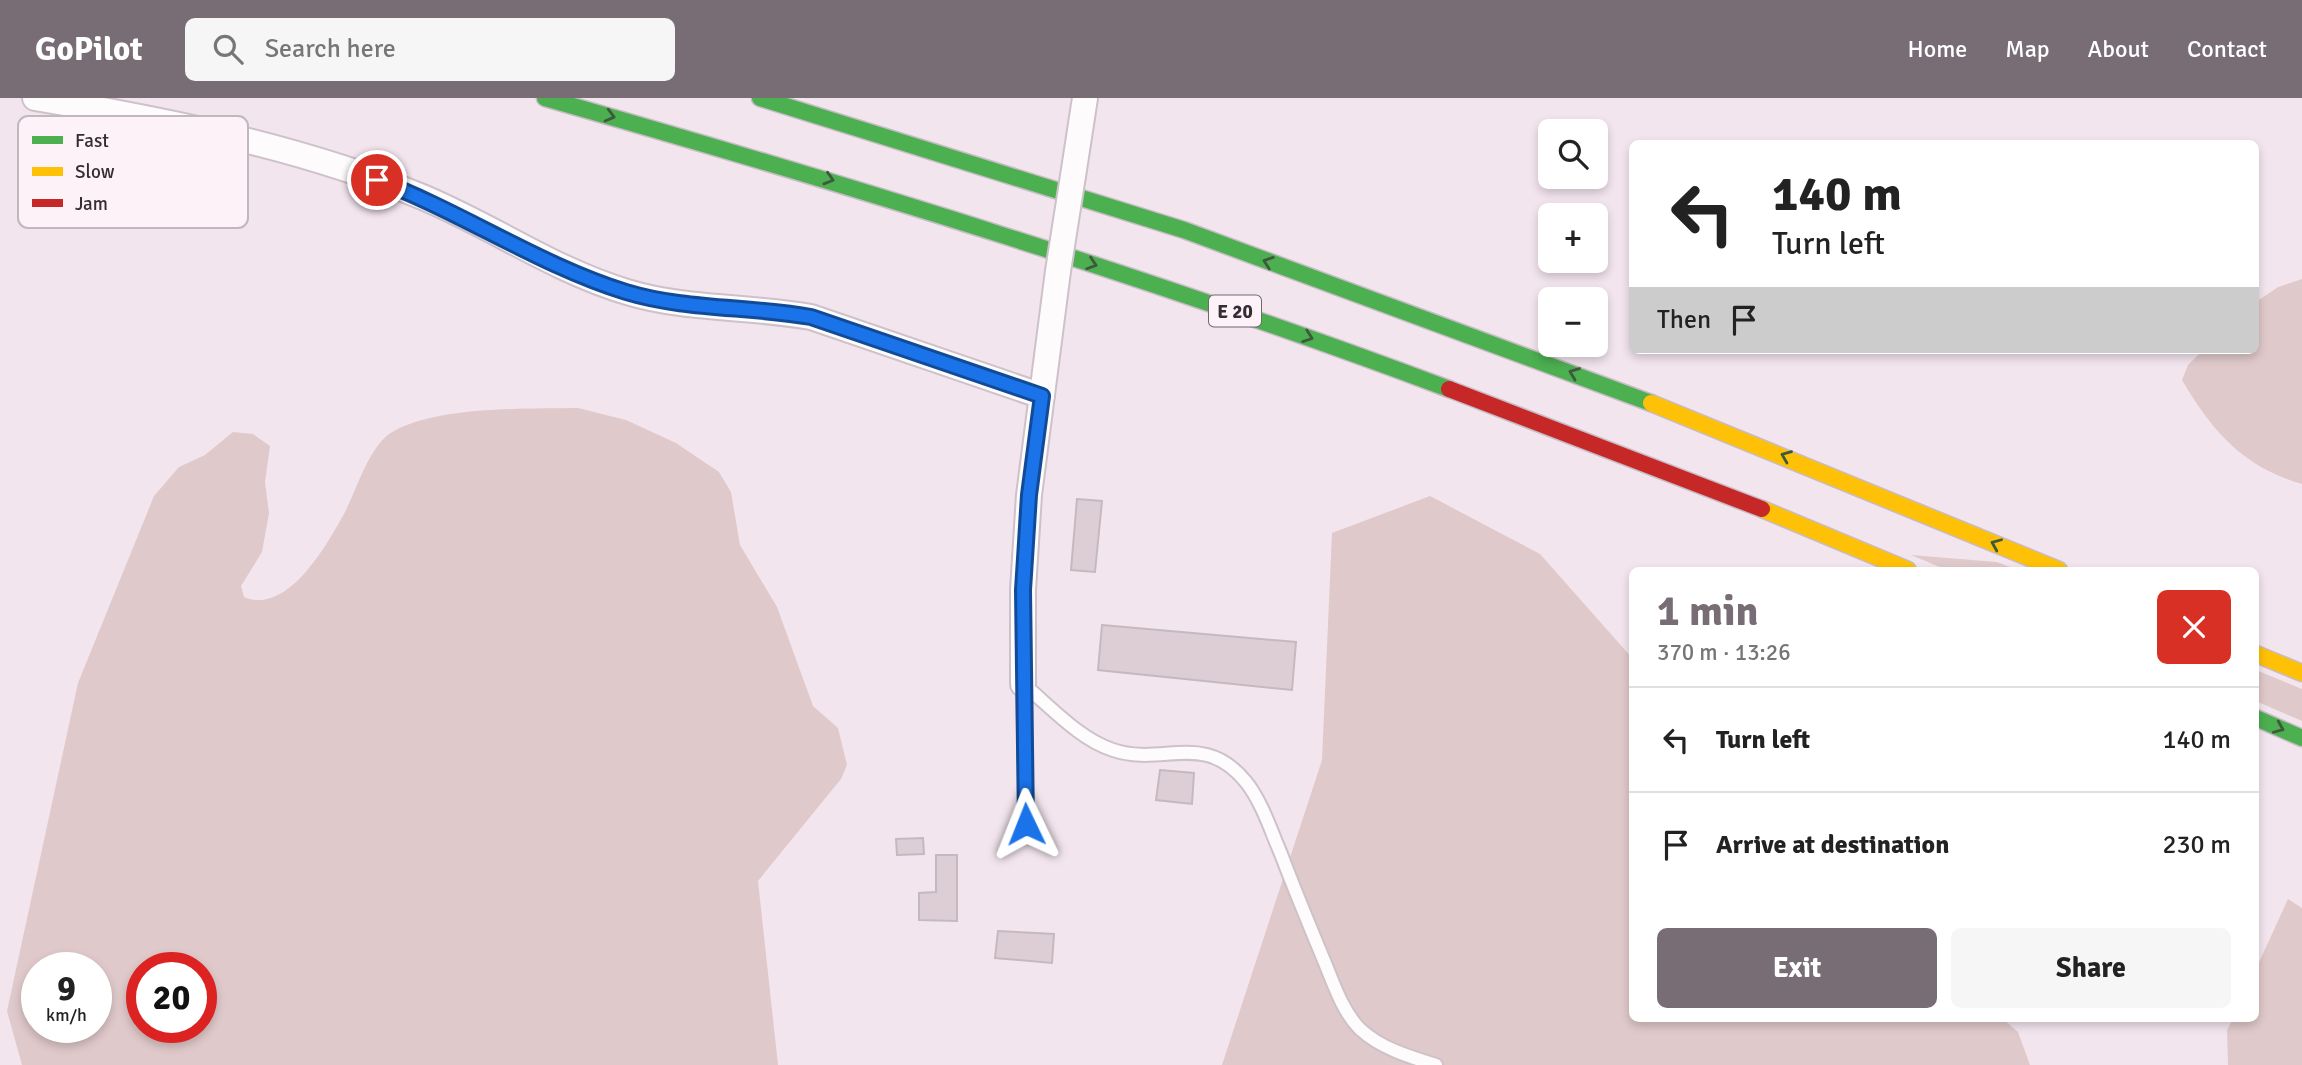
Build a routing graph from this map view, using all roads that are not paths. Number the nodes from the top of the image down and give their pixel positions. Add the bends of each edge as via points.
1 (34, 98) edge
2 (545, 98) edge
3 (760, 98) edge
4 (1085, 98) edge
5 (132, 116) edge
6 (248, 142) edge
7 (1042, 396) junction
8 (1901, 567) edge
9 (2052, 567) edge
10 (2259, 655) edge
11 (2302, 673) edge
12 (1023, 684) junction
13 (2259, 719) edge
14 (2302, 738) edge
15 (1026, 824) dead end
16 (1436, 1065) edge

1 - 5 street
2 -> 8 highway, E 20 via 932,211 1241,313 1620,453
9 -> 3 highway via 1675,412 1184,230
4 - 7 street, bridge
6 - 7 street via 423,197 565,269 628,292 677,303 811,317
7 - 12 street via 1029,495
10 - 11 highway
12 - 15 lane
12 - 16 lane via 1088,738 1112,750 1130,754 1201,752 1233,767 1267,821 1338,993 1358,1027 1389,1048
13 -> 14 highway

